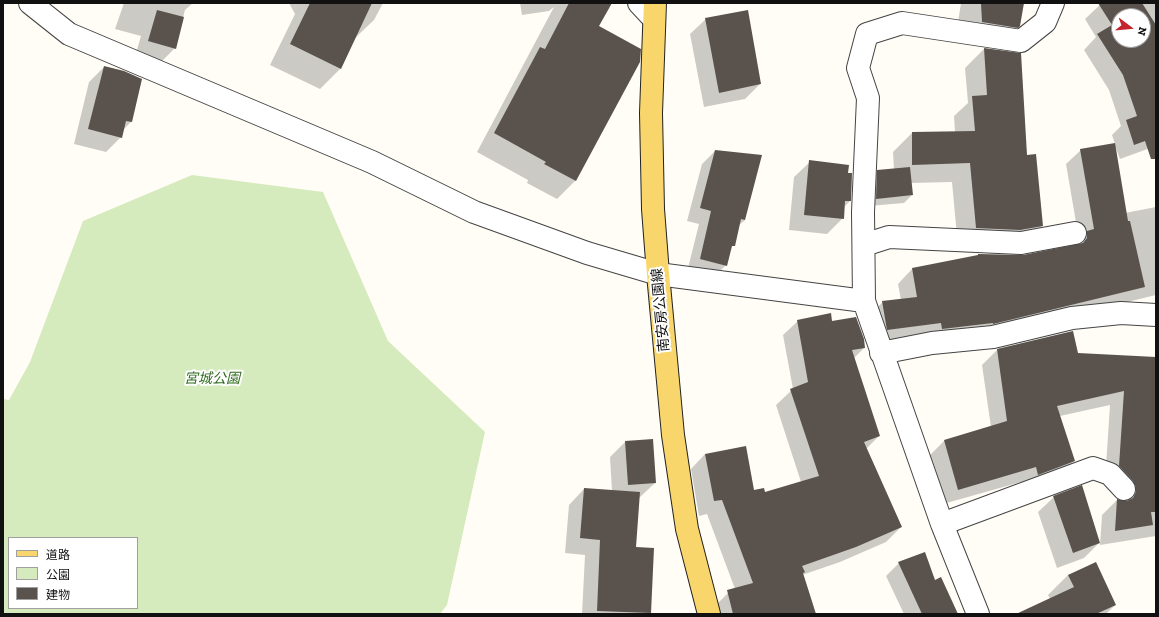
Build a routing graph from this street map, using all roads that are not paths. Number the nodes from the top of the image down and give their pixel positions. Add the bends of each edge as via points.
1 (30, 3) edge
2 (639, 3) edge
3 (1053, 3) edge
4 (655, 11) edge
5 (1075, 233) dead end
6 (864, 245) junction
7 (658, 274) junction
8 (864, 302) junction
9 (1156, 316) edge
10 (881, 354) junction
11 (1124, 489) dead end
12 (942, 524) junction
13 (709, 614) edge
14 (978, 614) edge

1 - 7 street via 69,34 372,162 474,212 587,253
2 - 4 street
3 - 6 street via 1045,22 1021,41 902,23 867,34 858,68 868,98
4 - 7 main road, 南安房公園線 via 653,209
5 - 6 street via 1021,243 889,237
6 - 8 street
7 - 8 street
7 - 13 main road, 南安房公園線 via 673,435 685,521
8 - 10 street
9 - 10 street via 1121,313 1072,318 993,336 932,343
10 - 12 street
11 - 12 street via 1110,474 1093,468
12 - 14 street

